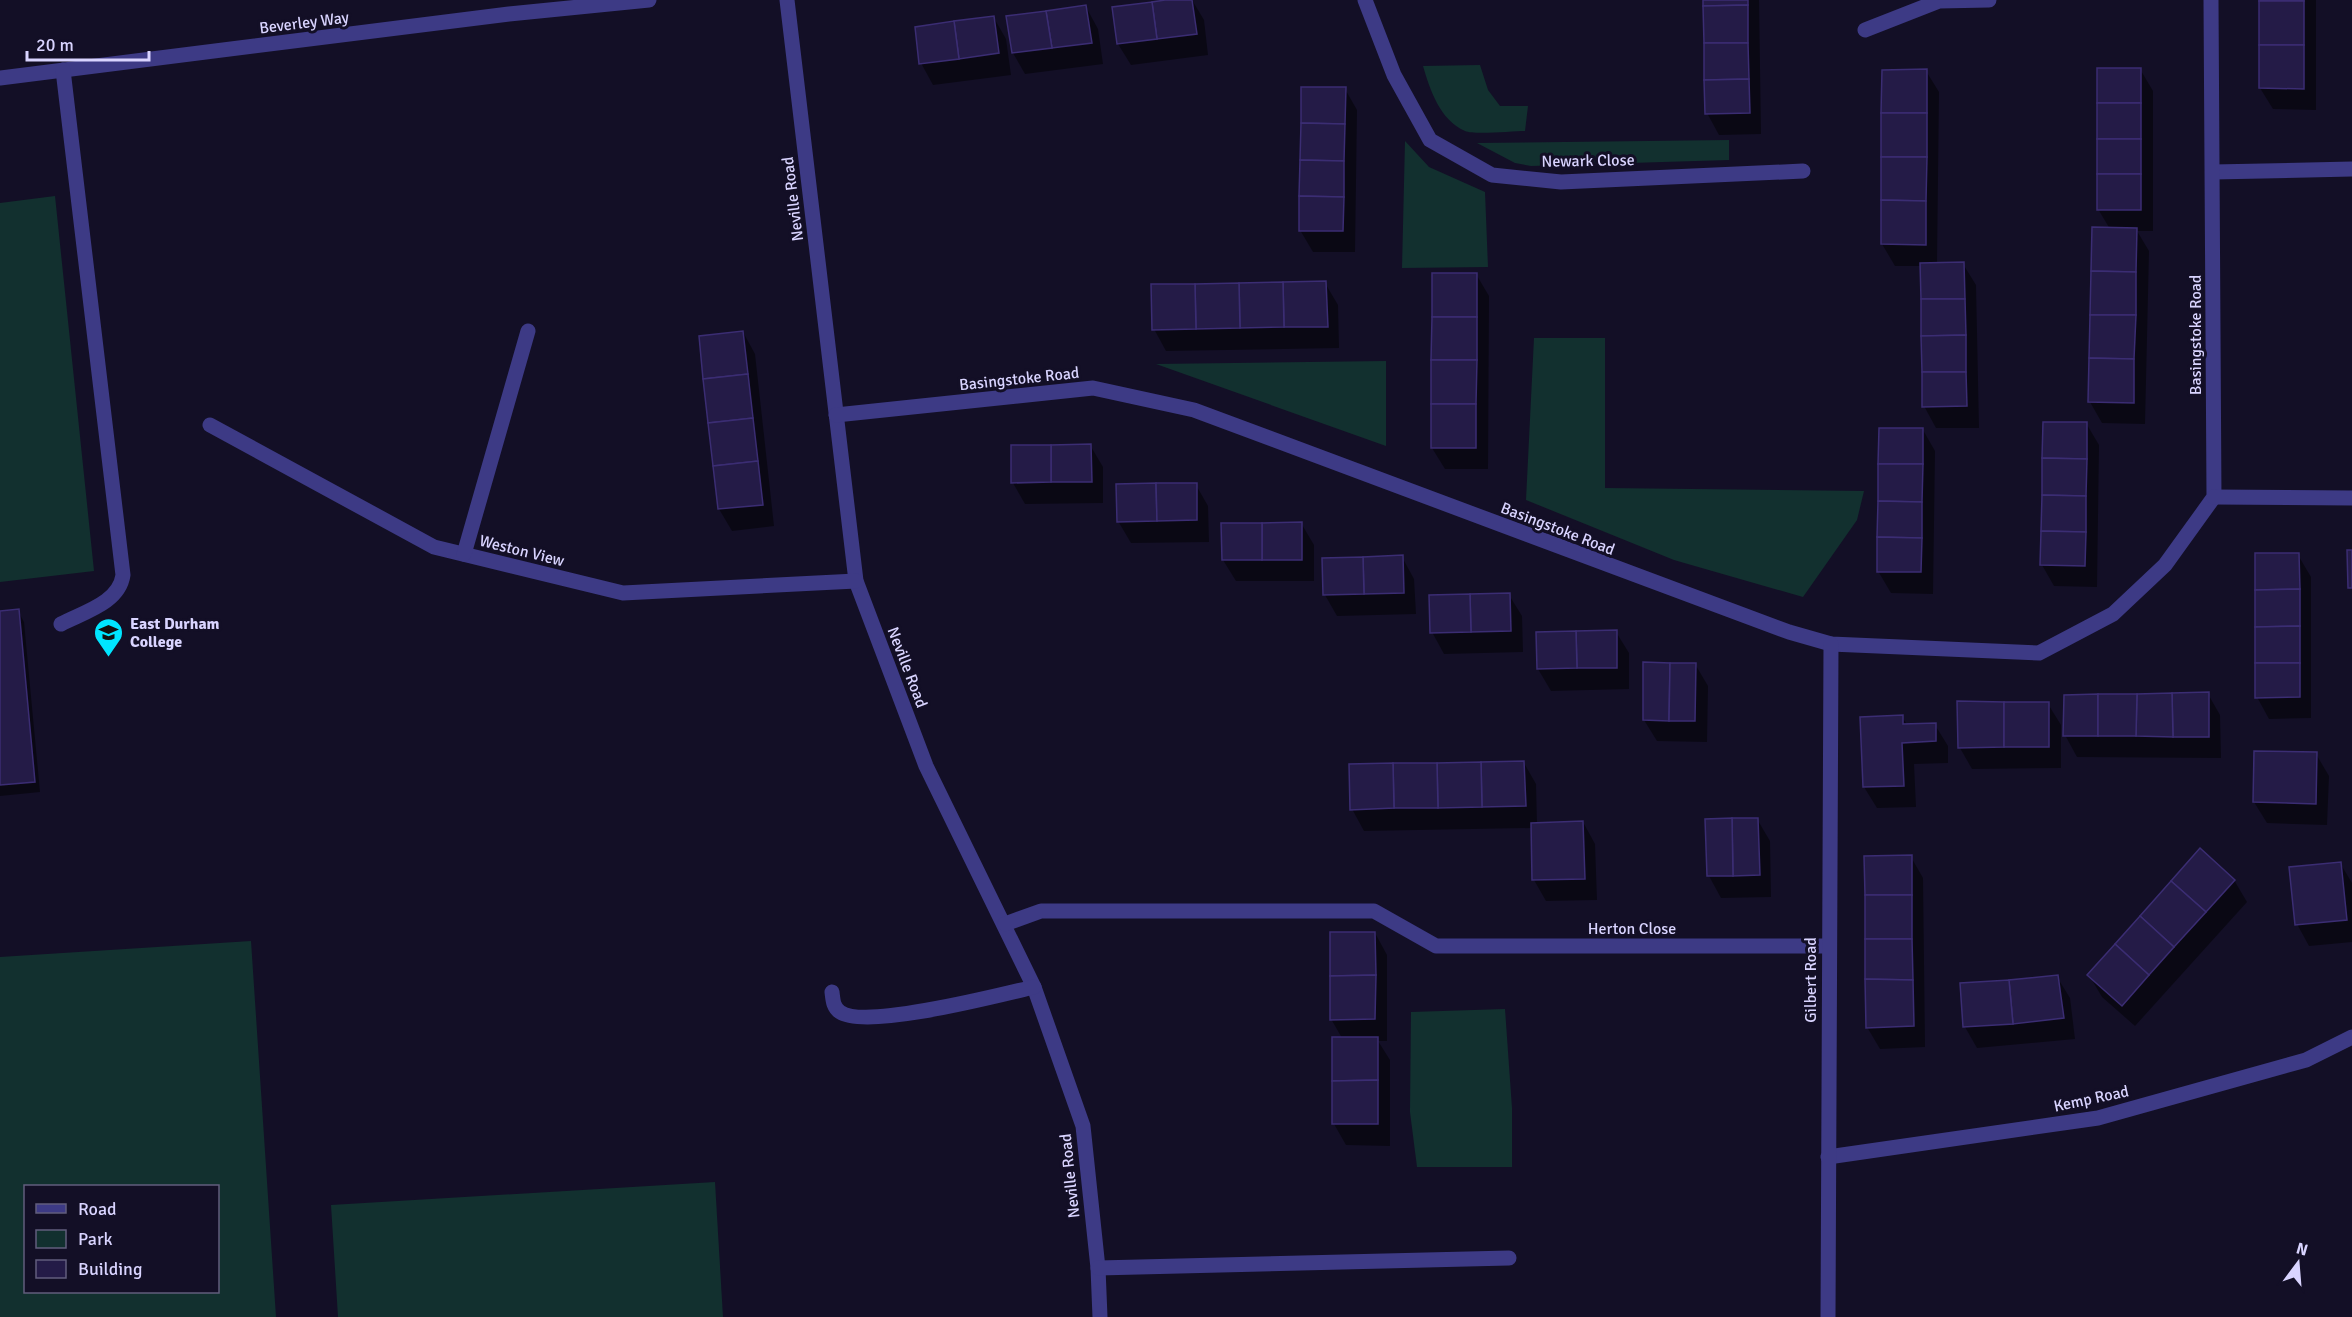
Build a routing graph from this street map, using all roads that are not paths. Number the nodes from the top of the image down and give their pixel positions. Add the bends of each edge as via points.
1 (649, 0) edge
2 (787, 0) edge
3 (1365, 0) edge
4 (1989, 0) edge
5 (2211, 0) edge
6 (508, 7) edge
7 (1865, 30) dead end
8 (63, 70) junction
9 (0, 78) edge
10 (2352, 169) edge
11 (1803, 171) dead end
12 (2213, 172) junction
13 (528, 331) dead end
14 (836, 415) junction
15 (210, 425) dead end
16 (2214, 497) junction
17 (2352, 498) edge
18 (464, 554) junction
19 (856, 580) junction
20 (62, 624) dead end
21 (1831, 644) junction
22 (1005, 924) junction
23 (1828, 945) junction
24 (1034, 987) junction
25 (832, 992) dead end
26 (2352, 1036) edge
27 (1828, 1157) junction
28 (1509, 1258) dead end
29 (1098, 1268) junction
30 (1100, 1317) edge
31 (1828, 1317) edge

1 - 6 street, Beverley Way
2 - 14 street, Neville Road
3 - 11 street, Newark Close via 1394,75 1430,140 1492,175 1562,182
4 - 7 street via 1939,1
5 - 12 street, Basingstoke Road
6 - 8 street, Beverley Way
8 - 9 street, Beverley Way
8 - 20 street via 123,575 112,598
10 - 12 street
12 - 16 street, Basingstoke Road
13 - 18 street
14 - 19 street, Neville Road
14 - 21 street, Basingstoke Road via 1093,388 1194,410 1755,621
15 - 18 street, Weston View via 434,547
16 - 17 street
16 - 21 street, Basingstoke Road via 2165,566 2113,614 2039,653
18 - 19 street, Weston View via 623,593
19 - 22 street, Neville Road via 926,766
21 - 23 street, Gilbert Road
22 - 23 street, Herton Close via 1041,911 1374,911 1436,946
22 - 24 street, Neville Road
23 - 27 street, Gilbert Road
24 - 25 street via 890,1017 859,1018 839,1012
24 - 29 street, Neville Road via 1083,1126
26 - 27 street, Kemp Road via 2306,1060 2098,1118
27 - 31 street, Gilbert Road
28 - 29 street
29 - 30 street, Neville Road

